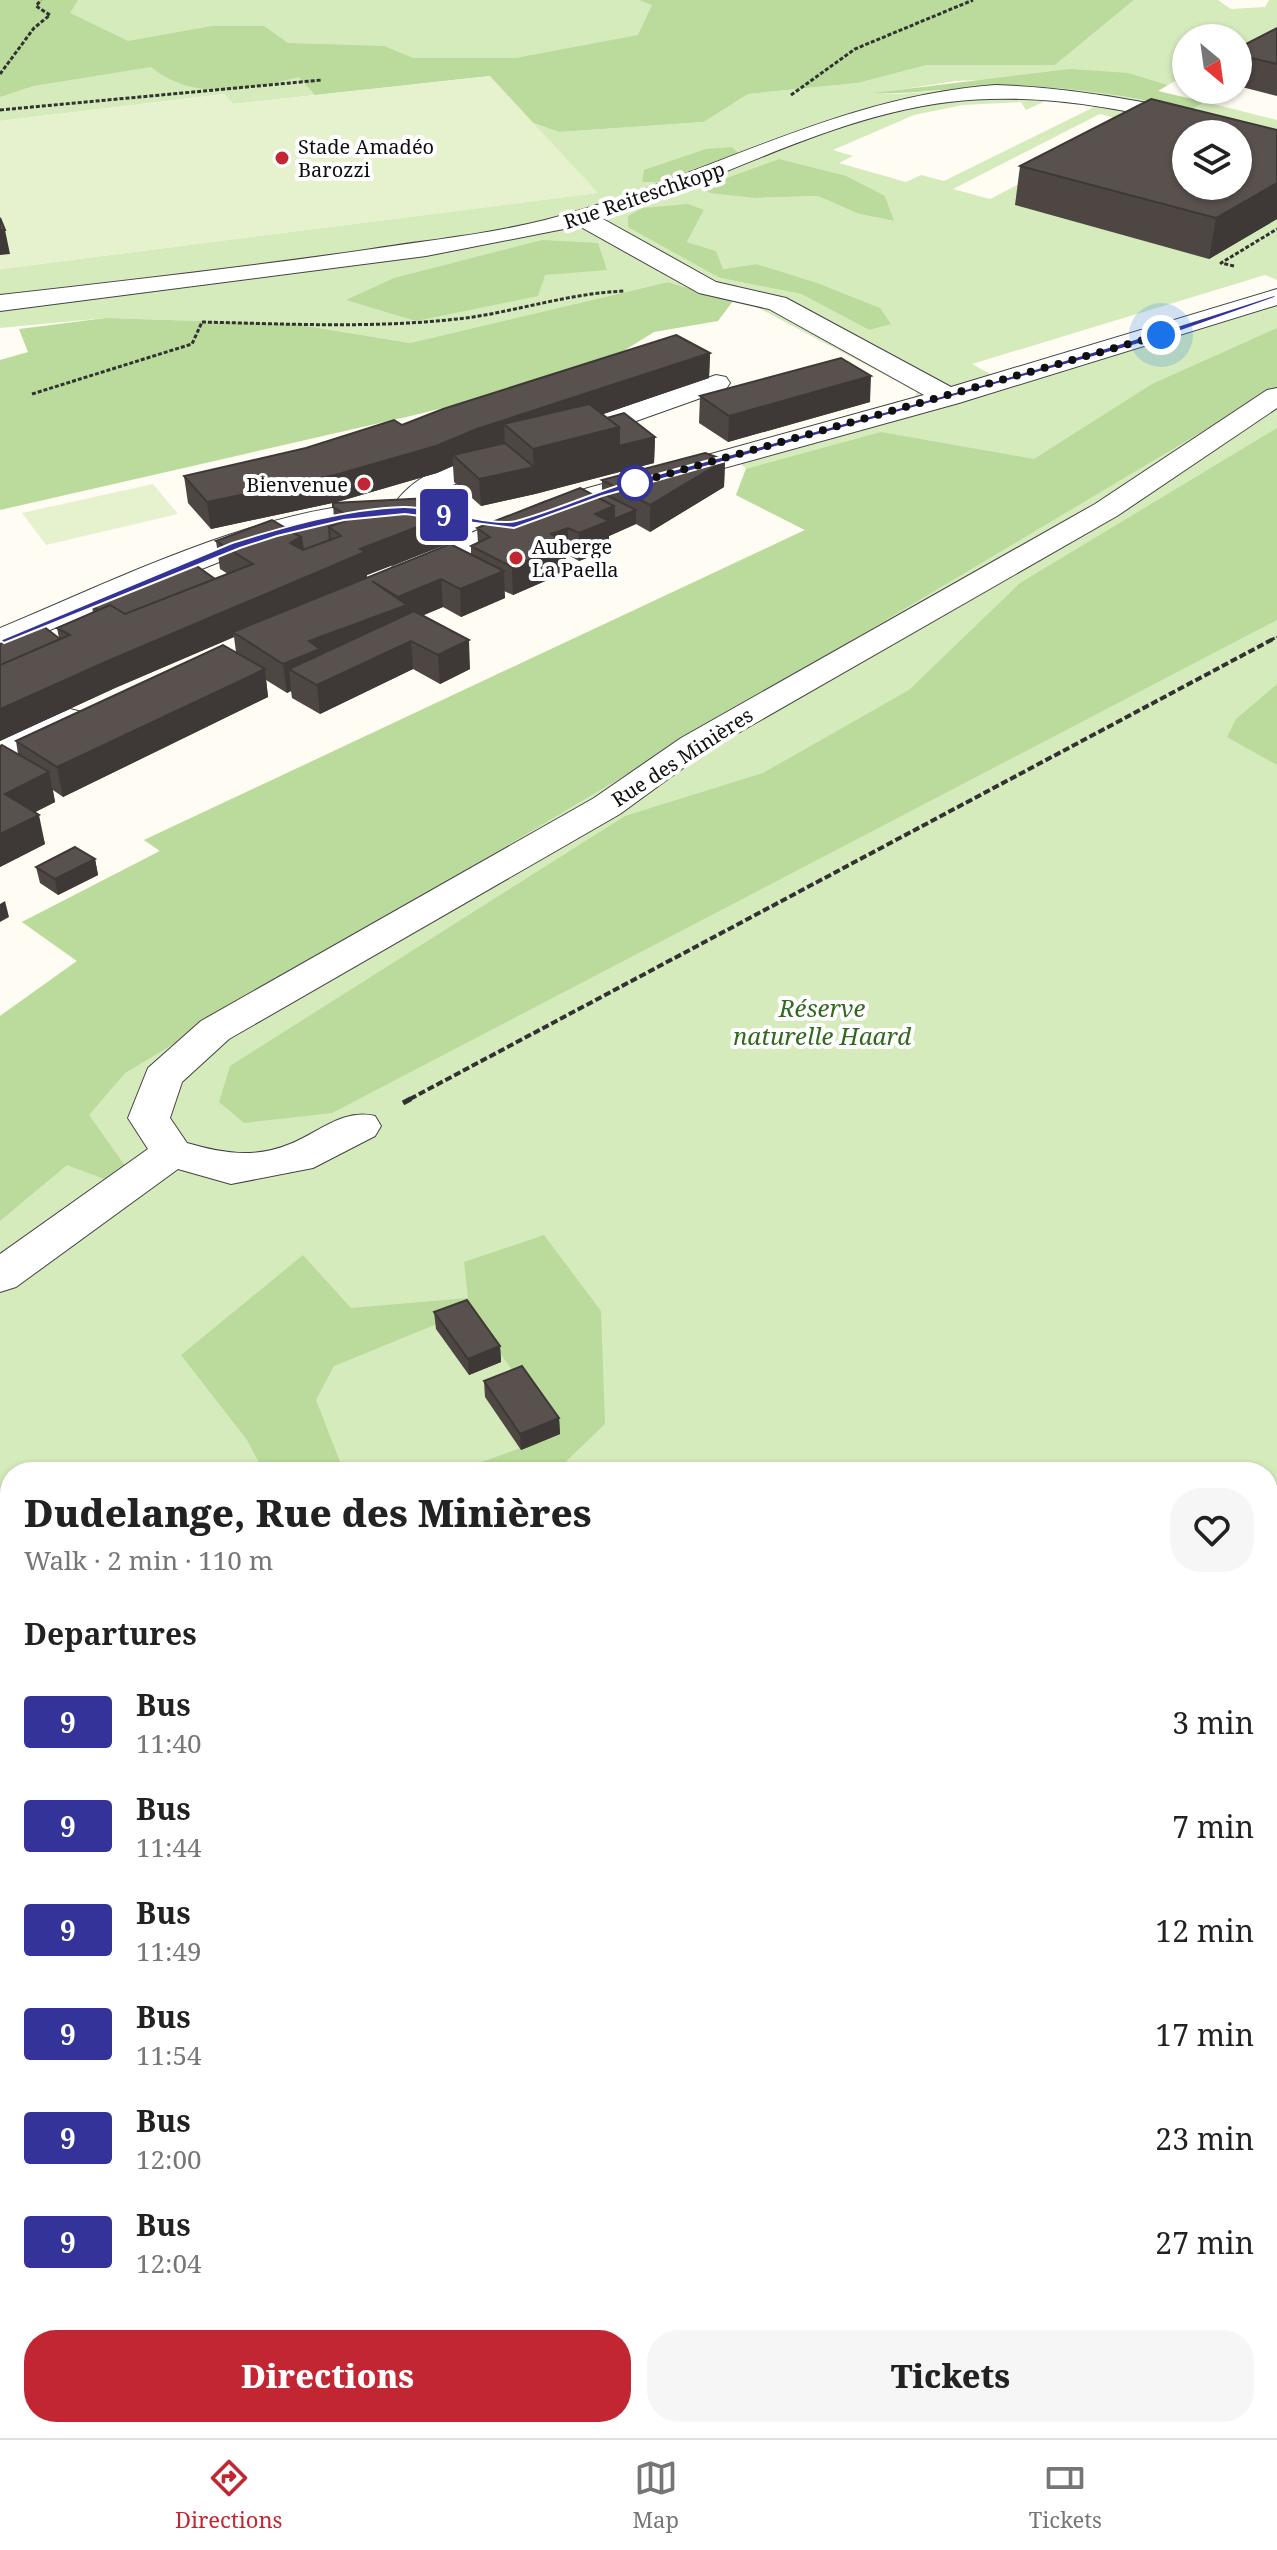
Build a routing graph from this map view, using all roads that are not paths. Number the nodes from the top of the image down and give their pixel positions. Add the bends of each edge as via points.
1 (1277, 140) edge
2 (583, 218) junction
3 (1277, 297) edge
4 (0, 303) edge
5 (716, 383) dead end
6 (1277, 396) edge
7 (949, 397) junction
8 (434, 514) junction
9 (514, 525) junction
10 (369, 588) edge
11 (0, 640) edge
12 (95, 707) edge
13 (0, 753) edge
14 (360, 1126) road end
15 (172, 1153) junction
16 (0, 1276) edge

1 - 2 street, Rue Reiteschkopp via 1120,102 1047,93 986,93 904,103
2 - 4 street, Rue Reiteschkopp via 503,237 270,271
2 - 7 street via 708,288 777,303
3 - 7 street
5 - 8 street via 431,483 413,495
6 - 15 street, Rue des Minières via 1106,510 706,737 607,806 215,1030 163,1077 149,1118
7 - 9 street via 598,494
8 - 9 street
8 - 11 street via 344,517 236,545
9 - 10 street
12 - 13 street
14 - 15 street via 298,1158 231,1170
15 - 16 street

